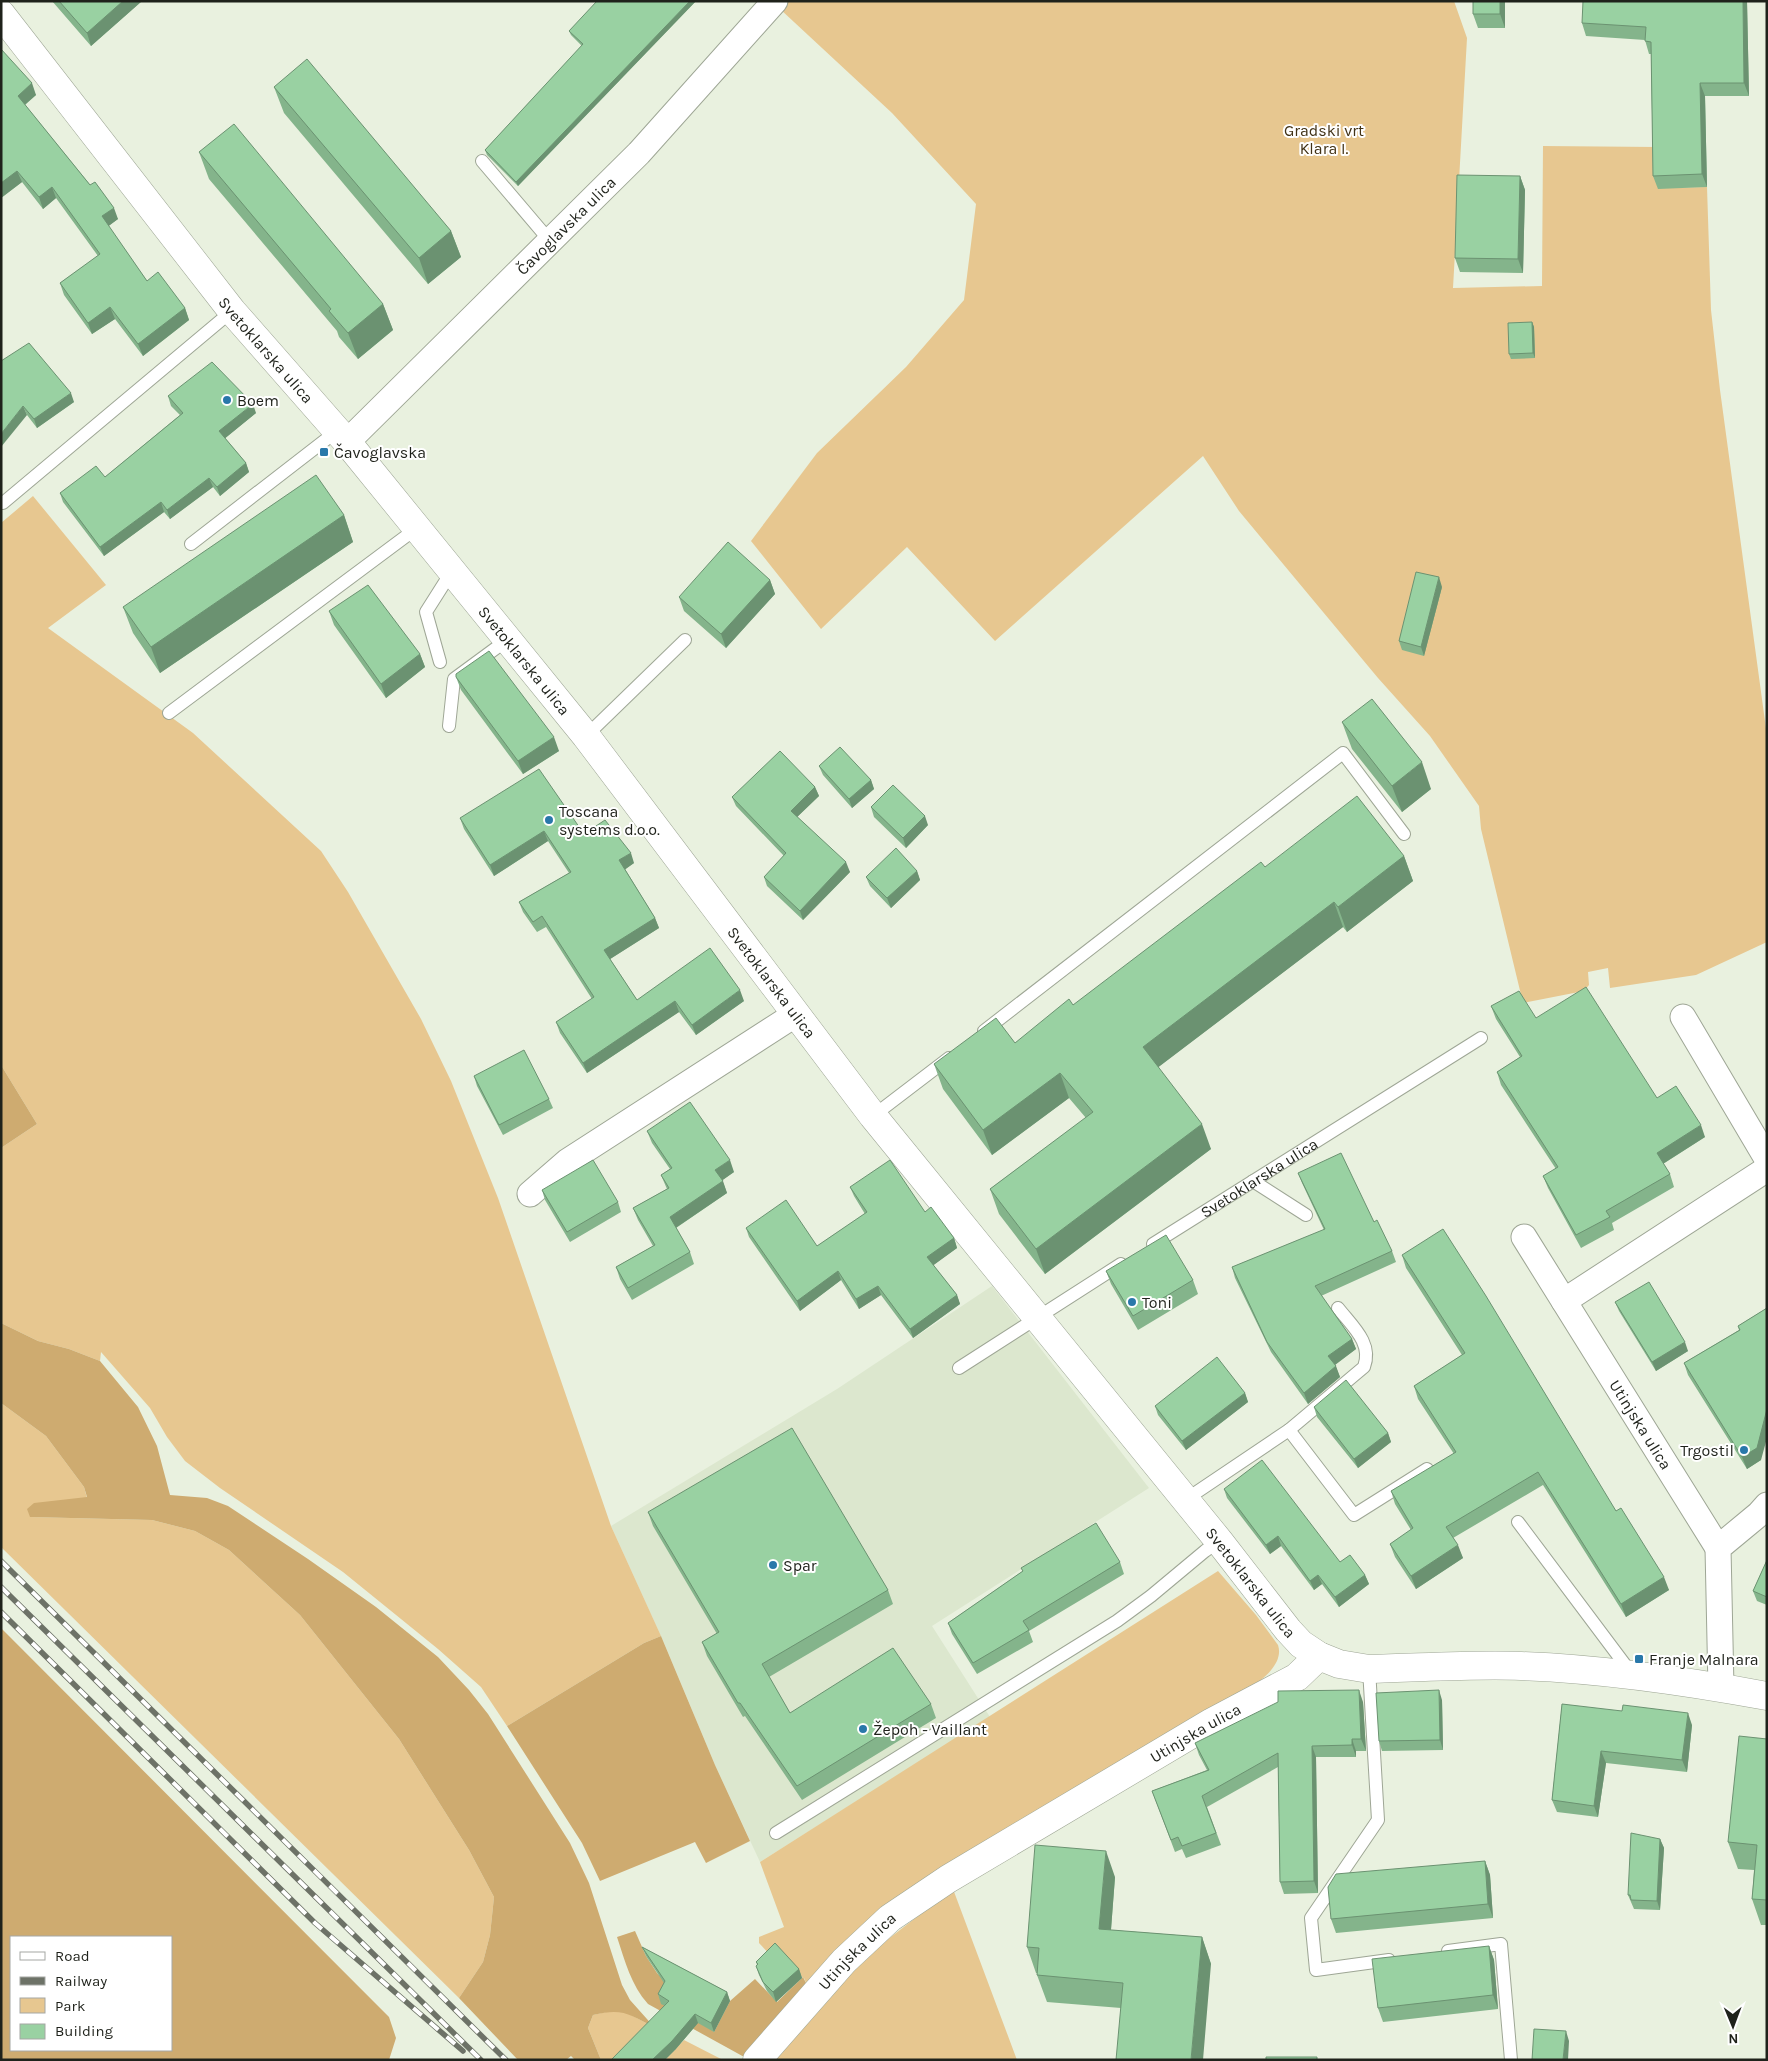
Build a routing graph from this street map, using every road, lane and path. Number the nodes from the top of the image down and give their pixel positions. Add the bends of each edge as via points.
1 (776, 1) edge
2 (1, 14) edge
3 (482, 161) dead end
4 (550, 241) junction
5 (232, 311) junction
6 (342, 437) junction
7 (4, 502) dead end
8 (416, 528) junction
9 (191, 544) dead end
10 (452, 571) junction
11 (507, 640) junction
12 (685, 640) dead end
13 (440, 662) dead end
14 (169, 713) dead end
15 (449, 726) dead end
16 (586, 736) junction
17 (1404, 834) dead end
18 (796, 1014) junction
19 (1683, 1017) dead end
20 (975, 1038) edge
21 (1481, 1038) dead end
22 (960, 1050) edge
23 (873, 1116) junction
24 (1767, 1159) edge
25 (1767, 1170) edge
26 (1254, 1181) junction
27 (530, 1194) dead end
28 (1306, 1215) dead end
29 (1524, 1237) dead end
30 (1145, 1249) edge
31 (1128, 1260) edge
32 (1564, 1302) junction
33 (1338, 1308) dead end
34 (1037, 1317) junction
35 (959, 1368) dead end
36 (1290, 1430) junction
37 (1427, 1468) edge
38 (1185, 1500) junction
39 (1767, 1505) edge
40 (1518, 1522) dead end
41 (1219, 1541) junction
42 (1718, 1548) junction
43 (1319, 1656) junction
44 (1369, 1669) junction
45 (1634, 1676) junction
46 (1721, 1688) junction
47 (1767, 1696) edge
48 (776, 1833) dead end
49 (1433, 1953) edge
50 (1404, 1958) edge
51 (757, 2060) edge
52 (1511, 2060) edge

1 - 4 street, Čavoglavska ulica via 638,153
2 - 5 street, Svetoklarska ulica
3 - 4 lane
4 - 6 street, Čavoglavska ulica
5 - 6 street, Svetoklarska ulica
5 - 7 lane
6 - 8 street, Svetoklarska ulica
6 - 9 lane
8 - 10 street, Svetoklarska ulica
8 - 14 lane
10 - 11 street, Svetoklarska ulica
10 - 13 lane via 426,612
11 - 15 lane via 454,679
11 - 16 street, Svetoklarska ulica
12 - 16 lane
16 - 18 street, Svetoklarska ulica
17 - 20 lane via 1344,754
18 - 23 street, Svetoklarska ulica
18 - 27 street via 568,1161
19 - 24 street
21 - 26 lane, Svetoklarska ulica
22 - 23 lane
23 - 34 street, Svetoklarska ulica
25 - 32 street
26 - 28 lane
26 - 30 lane, Svetoklarska ulica
29 - 32 street, Utinjska ulica
31 - 34 lane
32 - 42 street, Utinjska ulica
33 - 36 lane via 1366,1344 1368,1357 1364,1367
34 - 35 lane
34 - 38 street, Svetoklarska ulica
36 - 37 lane via 1354,1515
36 - 38 lane
38 - 41 street, Svetoklarska ulica
39 - 42 street
40 - 45 lane
41 - 43 street, Svetoklarska ulica via 1288,1630
41 - 48 lane via 1117,1621
42 - 46 street
43 - 44 street via 1339,1664
43 - 51 street, Utinjska ulica via 1297,1677 1212,1722 948,1879 890,1918 844,1961
44 - 45 street via 1520,1666
44 - 50 lane via 1378,1820 1311,1918 1316,1970
45 - 46 street
46 - 47 street
49 - 52 lane via 1501,1944

